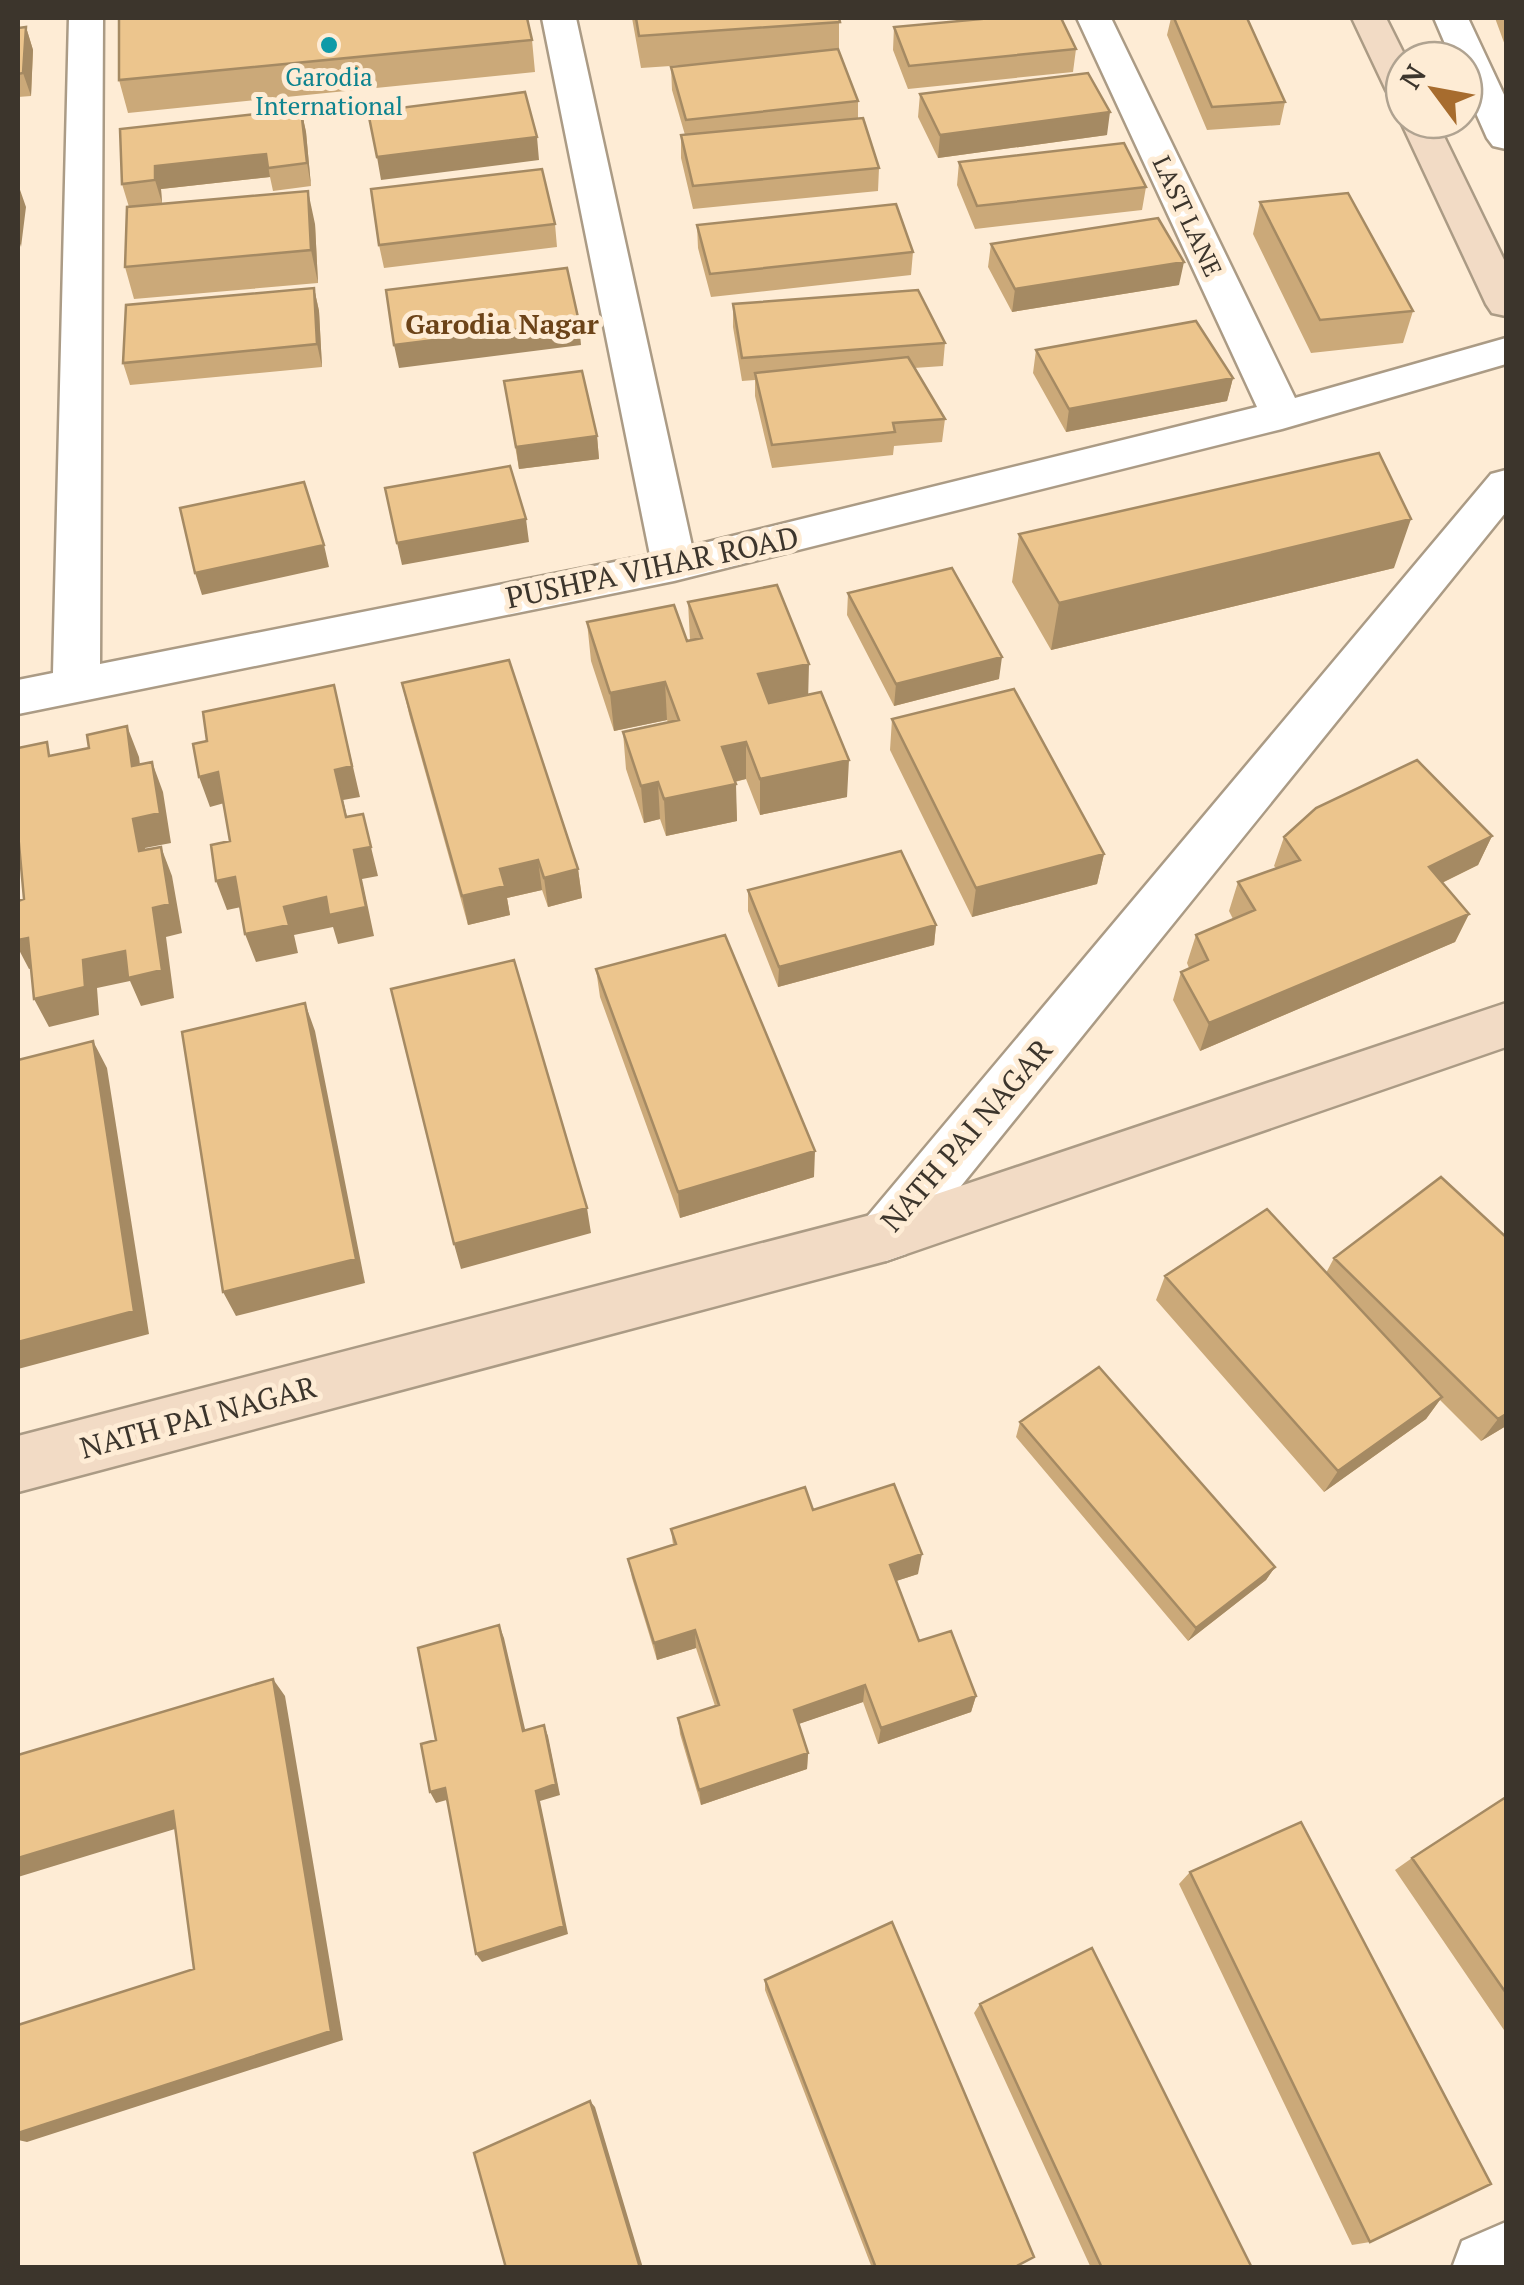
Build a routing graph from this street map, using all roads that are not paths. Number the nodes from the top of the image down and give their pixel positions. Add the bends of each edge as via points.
1 (86, 18) edge
2 (559, 18) edge
3 (1094, 18) edge
4 (1370, 18) edge
5 (1384, 48) edge
6 (1484, 111) edge
7 (1506, 138) edge
8 (1428, 140) edge
9 (1506, 304) edge
10 (1506, 351) edge
11 (1282, 415) junction
12 (1506, 484) edge
13 (674, 566) junction
14 (76, 686) junction
15 (18, 697) edge
16 (1506, 1026) edge
17 (886, 1236) junction
18 (18, 1464) edge
19 (1506, 2259) edge
20 (1489, 2268) edge

1 - 14 street
2 - 13 street
3 - 11 street, LAST LANE
4 - 5 street
6 - 7 street
8 - 9 street
10 - 11 street, PUSHPA VIHAR ROAD
11 - 13 street, PUSHPA VIHAR ROAD
12 - 17 street, NATH PAI NAGAR
13 - 14 street, PUSHPA VIHAR ROAD
14 - 15 street, PUSHPA VIHAR ROAD
16 - 17 street
17 - 18 street, NATH PAI NAGAR
19 - 20 street

